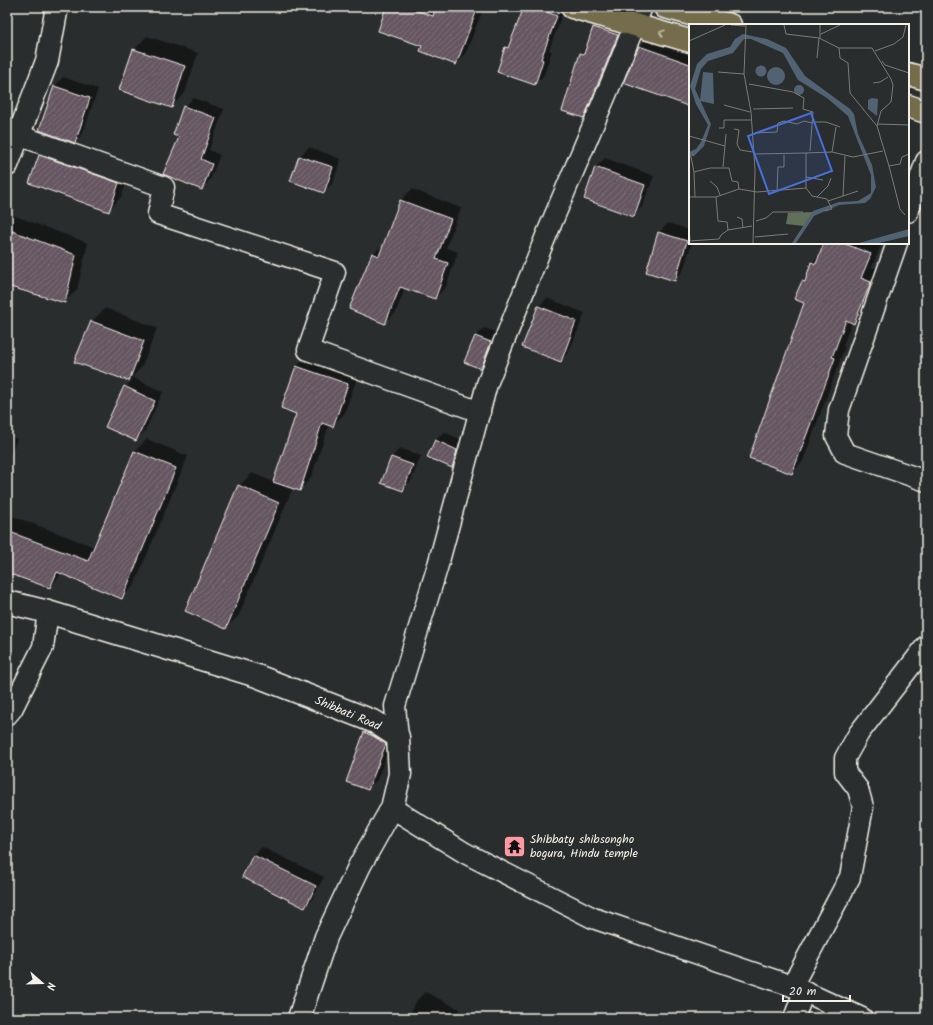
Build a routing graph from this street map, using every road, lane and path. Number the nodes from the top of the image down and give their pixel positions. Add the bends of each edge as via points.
1 (57, 7) edge
2 (572, 7) edge
3 (672, 8) edge
4 (638, 16) edge
5 (727, 24) edge
6 (689, 41) edge
7 (909, 74) edge
8 (926, 79) edge
9 (909, 106) edge
10 (926, 112) edge
11 (18, 135) junction
12 (926, 161) edge
13 (7, 165) edge
14 (909, 209) edge
15 (897, 244) edge
16 (480, 412) junction
17 (926, 481) edge
18 (7, 602) edge
19 (48, 612) junction
20 (926, 646) edge
21 (7, 715) edge
22 (398, 737) junction
23 (392, 808) junction
24 (798, 989) junction
25 (299, 1018) edge
26 (794, 1018) edge
27 (862, 1018) edge

1 - 11 street via 47,61
2 - 4 highway
3 - 5 highway
6 -> 4 highway
4 - 16 street via 540,251 487,384
7 - 8 highway
9 - 10 highway
11 - 13 street
11 - 16 street via 164,187 158,214 335,272 308,350
12 - 14 street
15 - 17 street via 839,410 836,436 845,453
16 - 22 street via 438,565 395,706
18 - 19 street, Shibbati Road
19 - 21 street via 43,647
19 - 22 street, Shibbati Road via 257,676 375,722
20 - 24 street via 859,733 845,758 846,772 858,790 863,807 850,877
22 - 23 street via 400,774
23 - 24 street via 465,853 594,918
23 - 25 street via 360,865 326,937
24 - 26 street
24 - 27 street

